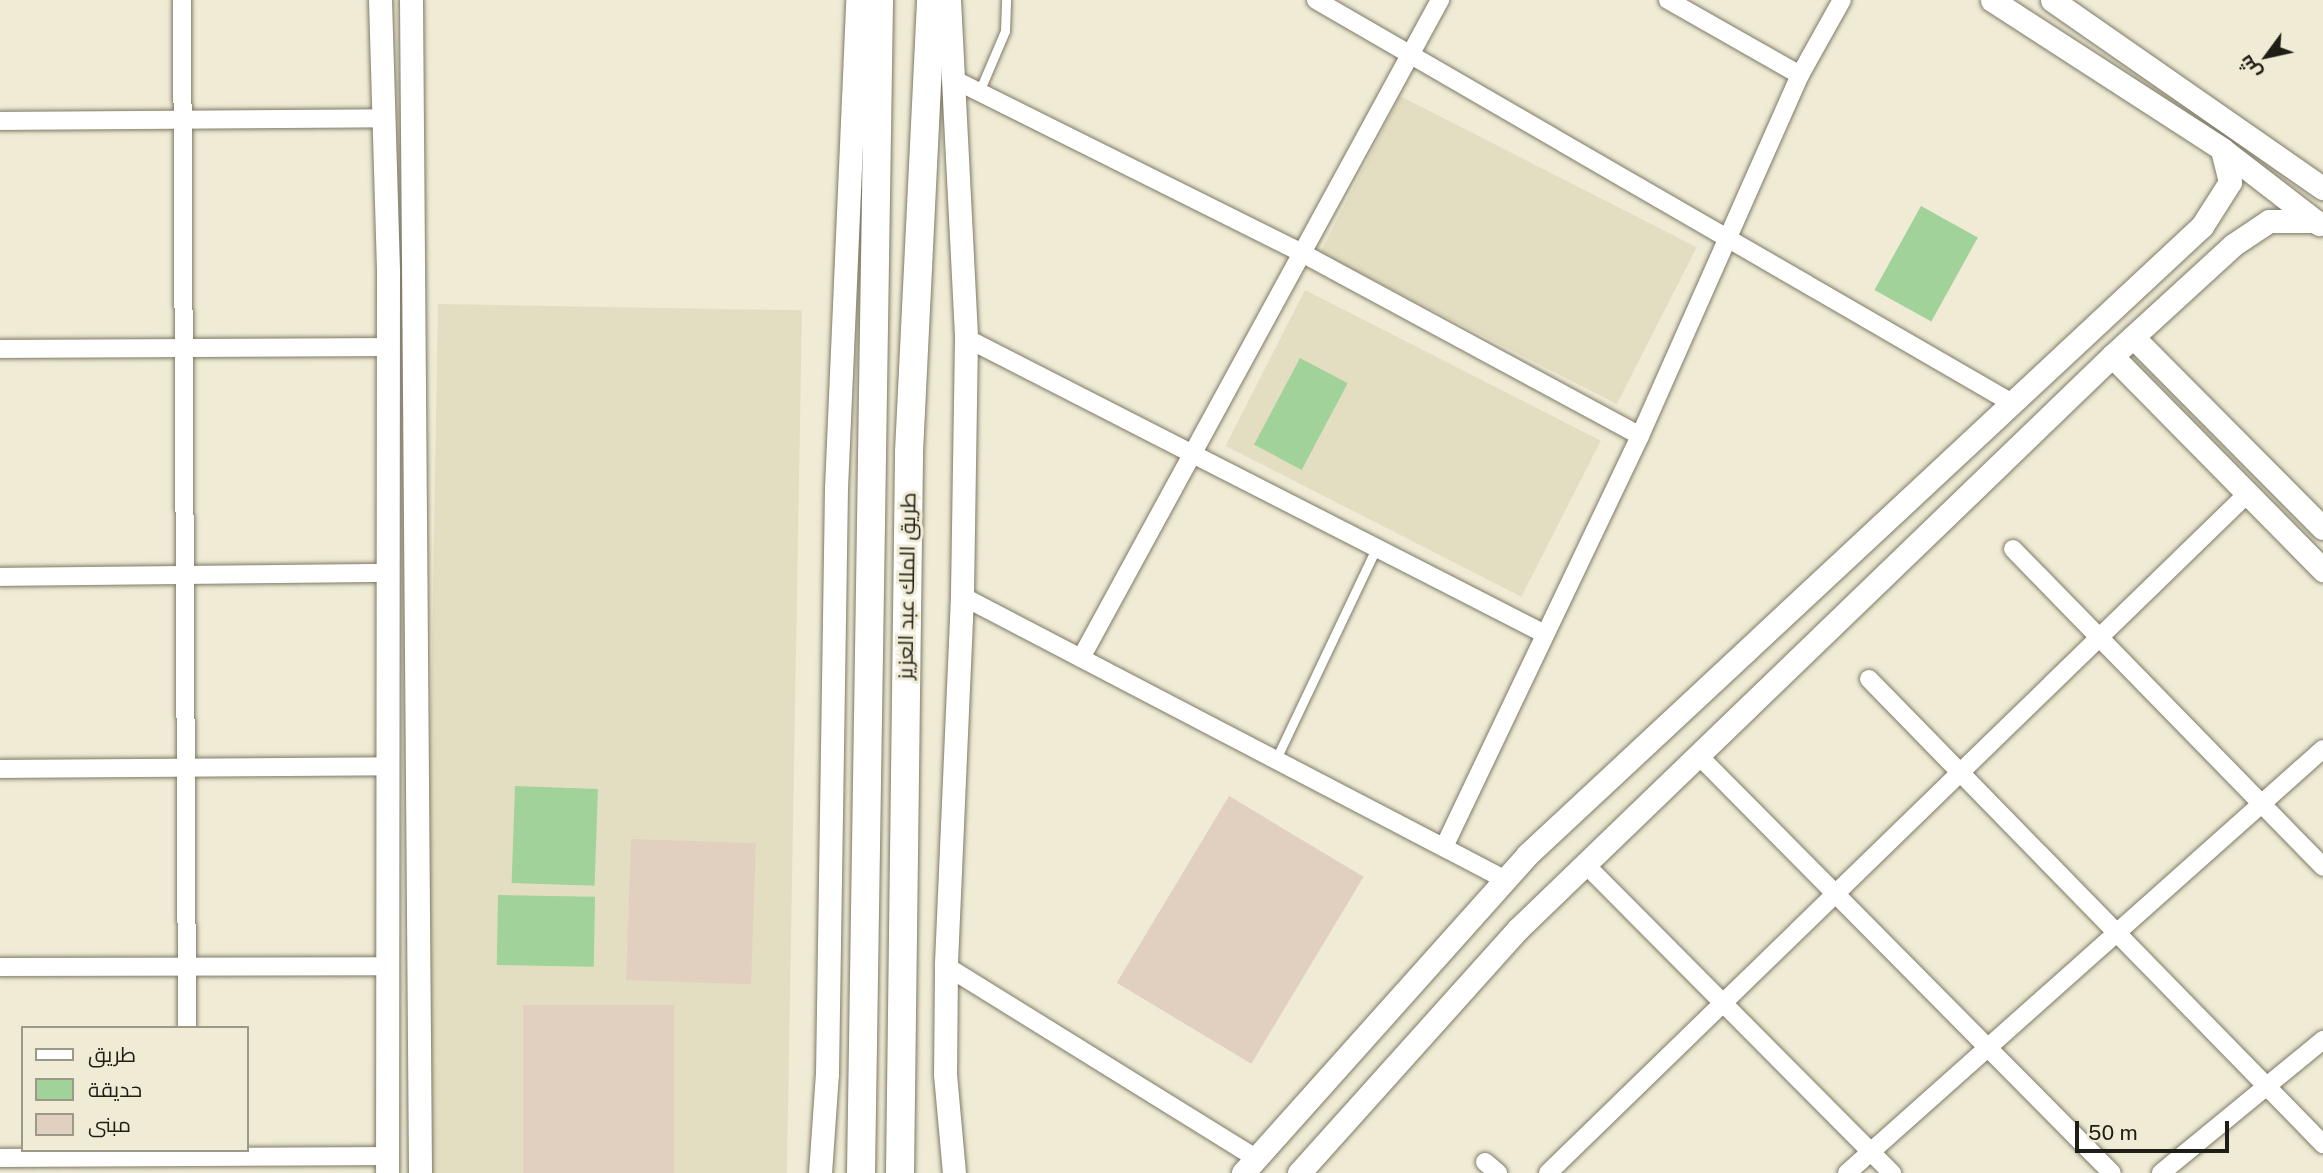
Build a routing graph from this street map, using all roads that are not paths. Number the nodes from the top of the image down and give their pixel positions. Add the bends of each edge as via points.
1 (182, 0) edge
2 (380, 0) edge
3 (411, 0) edge
4 (857, 0) edge
5 (879, 0) edge
6 (931, 0) edge
7 (949, 0) edge
8 (1006, 0) edge
9 (1316, 0) edge
10 (1440, 0) edge
11 (1668, 0) edge
12 (1842, 0) edge
13 (1992, 0) edge
14 (2052, 0) edge
15 (1411, 53) junction
16 (1800, 75) junction
17 (951, 78) junction
18 (979, 92) junction
19 (383, 118) junction
20 (182, 119) junction
21 (0, 121) edge
22 (2222, 149) junction
23 (2323, 188) edge
24 (2319, 224) edge
25 (1726, 237) junction
26 (1302, 253) junction
27 (2133, 337) junction
28 (967, 338) junction
29 (387, 348) junction
30 (0, 349) edge
31 (184, 349) junction
32 (2112, 356) junction
33 (2012, 403) junction
34 (1640, 436) junction
35 (1192, 454) junction
36 (2248, 494) junction
37 (2323, 528) edge
38 (1376, 548) junction
39 (2013, 549) dead end
40 (2323, 570) edge
41 (388, 573) junction
42 (185, 575) junction
43 (0, 577) edge
44 (962, 596) junction
45 (1545, 634) junction
46 (2099, 638) junction
47 (1081, 658) junction
48 (1869, 679) dead end
49 (2323, 749) edge
50 (1698, 755) junction
51 (1276, 760) junction
52 (388, 766) junction
53 (186, 768) junction
54 (0, 769) edge
55 (1960, 773) junction
56 (2261, 804) junction
57 (1444, 848) junction
58 (1585, 864) junction
59 (2323, 867) edge
60 (1506, 880) junction
61 (1836, 894) junction
62 (2117, 933) junction
63 (187, 966) junction
64 (388, 966) junction
65 (946, 966) junction
66 (0, 967) edge
67 (1723, 1003) junction
68 (187, 1026) edge
69 (2323, 1040) edge
70 (1988, 1048) junction
71 (2267, 1086) junction
72 (2323, 1144) edge
73 (1871, 1152) junction
74 (0, 1158) edge
75 (188, 1160) edge
76 (387, 1165) edge
77 (1250, 1166) edge
78 (420, 1173) edge
79 (820, 1173) edge
80 (861, 1173) edge
81 (900, 1173) edge
82 (954, 1173) edge
83 (1299, 1173) edge
84 (1548, 1173) edge
85 (1847, 1173) edge
86 (1892, 1173) edge
87 (2112, 1173) edge
88 (2161, 1173) edge

1 - 20 street
2 - 19 street
3 - 78 street
4 - 79 street via 836,488 827,1060
5 - 80 main road
6 - 81 main road, طريق الملك عبد العزيز via 908,452
7 - 17 street
8 - 18 lane via 1006,31
9 - 15 street
10 - 15 street
11 - 16 street
12 - 16 street
13 - 22 street
14 - 23 street
15 - 25 street
15 - 26 street
16 - 25 street
17 - 18 street
17 - 28 street
18 - 26 street
19 - 20 street
19 - 29 street
20 - 21 street
20 - 31 street
22 - 24 street
22 - 33 street via 2230,183 2202,226
24 - 27 street via 2269,221 2233,245
25 - 33 street
25 - 34 street
26 - 34 street
26 - 35 street
27 - 32 street
27 - 37 street
28 - 35 street
28 - 44 street
29 - 31 street
29 - 41 street
30 - 31 street
31 - 42 street
32 - 36 street
32 - 50 street
33 - 60 street via 1527,855
34 - 45 street
35 - 38 street
35 - 47 street
36 - 40 street
36 - 46 street
38 - 45 street
38 - 51 lane
39 - 46 street
41 - 42 street
41 - 52 street
42 - 43 street
42 - 53 street
44 - 47 street
44 - 65 street
45 - 57 street
46 - 55 street
46 - 56 street
47 - 51 street
48 - 55 street
49 - 56 street
50 - 58 street
50 - 61 street
51 - 57 street
52 - 53 street
52 - 64 street
53 - 54 street
53 - 63 street
55 - 61 street
55 - 62 street
56 - 59 street
56 - 62 street
57 - 60 street
58 - 67 street
58 - 83 street via 1518,929
60 - 77 street
61 - 67 street
61 - 70 street
62 - 70 street
62 - 71 street
63 - 64 street
63 - 66 street
63 - 68 street
64 - 76 street
65 - 77 street
65 - 82 street via 945,1074
67 - 73 street
67 - 84 street
69 - 71 street
70 - 73 street
70 - 87 street
71 - 72 street
71 - 88 street
73 - 85 street
73 - 86 street
74 - 75 street
75 - 76 street

